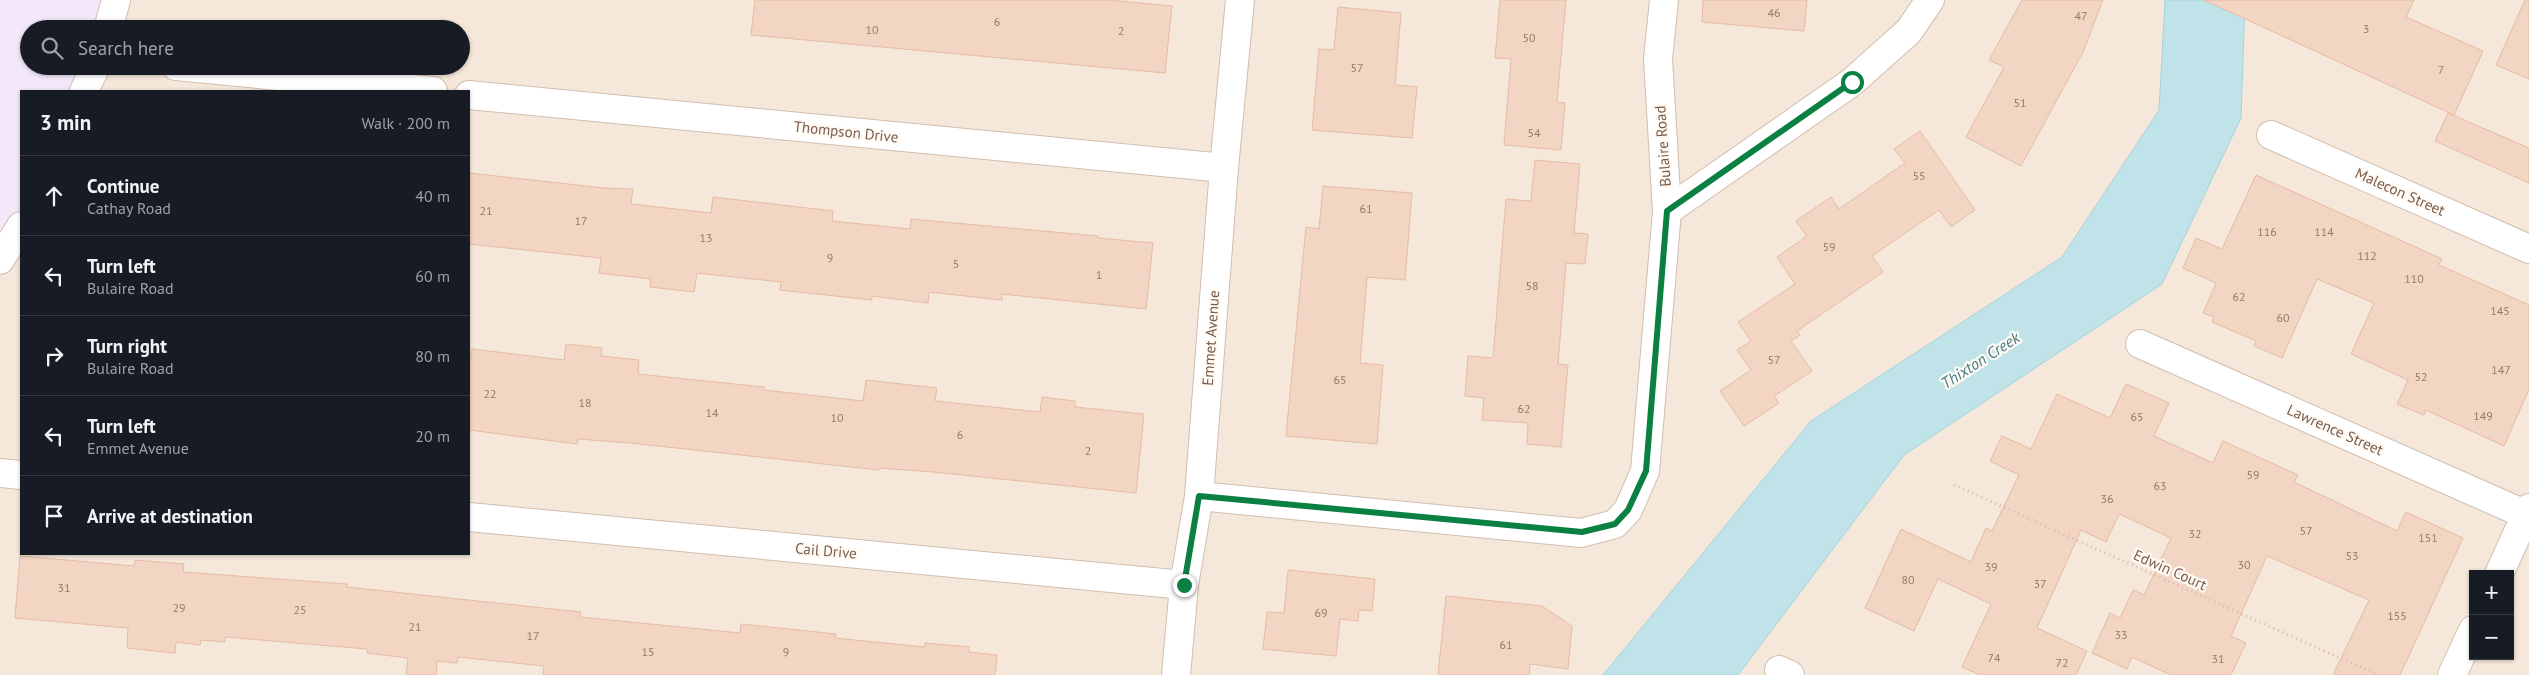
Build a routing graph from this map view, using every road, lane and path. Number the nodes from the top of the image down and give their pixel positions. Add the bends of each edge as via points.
1 (116, 0) edge
2 (1240, 0) edge
3 (1664, 0) edge
4 (1930, 0) edge
5 (110, 20) edge
6 (92, 75) edge
7 (269, 75) edge
8 (84, 90) edge
9 (423, 90) edge
10 (470, 95) edge
11 (2271, 135) dead end
12 (1224, 168) junction
13 (1667, 211) junction
14 (20, 228) edge
15 (2529, 248) edge
16 (0, 260) edge
17 (2140, 344) dead end
18 (0, 473) edge
19 (20, 475) edge
20 (1954, 485) dead end
21 (1199, 496) junction
22 (2528, 513) edge
23 (470, 517) edge
24 (2501, 570) edge
25 (1184, 585) junction
26 (2469, 639) edge
27 (1176, 675) edge
28 (2378, 675) edge
29 (2452, 675) edge

1 - 5 street
2 - 12 street, Emmet Avenue
3 - 13 street, Bulaire Road via 1658,59
4 - 13 street via 1909,30 1852,82
6 - 8 street
7 - 9 street
10 - 12 street, Thompson Drive
11 - 15 street, Malecon Street
12 - 21 street, Emmet Avenue
13 - 21 street, Bulaire Road via 1646,471 1628,510 1615,524 1582,532
14 - 16 street
17 - 22 street, Lawrence Street
18 - 19 street
20 - 28 path, Edwin Court
21 - 25 street, Emmet Avenue
22 - 24 street
23 - 25 street, Cail Drive
25 - 27 street, Emmet Avenue
26 - 29 street

